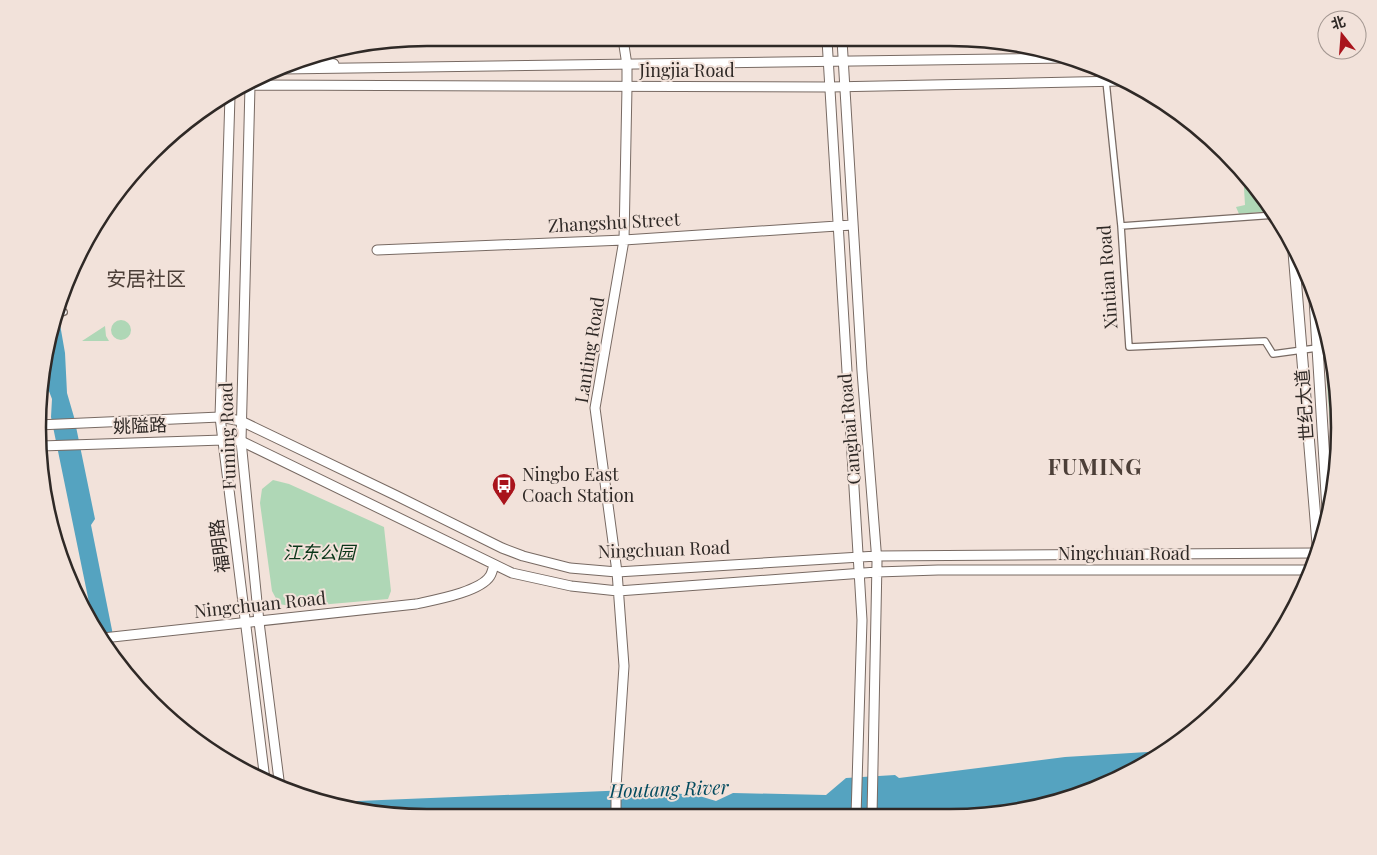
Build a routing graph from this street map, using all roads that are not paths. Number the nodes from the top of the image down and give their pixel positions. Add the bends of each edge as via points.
1 (624, 46) edge
2 (827, 46) edge
3 (843, 46) edge
4 (1045, 58) edge
5 (844, 61) junction
6 (320, 62) edge
7 (828, 62) junction
8 (626, 65) junction
9 (354, 68) junction
10 (298, 69) edge
11 (1106, 81) joint
12 (261, 85) edge
13 (845, 86) junction
14 (627, 87) junction
15 (830, 87) junction
16 (251, 90) edge
17 (230, 102) edge
18 (1266, 216) edge
19 (852, 225) junction
20 (838, 226) junction
21 (1121, 226) junction
22 (624, 240) junction
23 (377, 250) dead end
24 (1295, 267) edge
25 (1316, 321) edge
26 (1317, 348) junction
27 (1302, 350) junction
28 (220, 417) junction
29 (241, 422) junction
30 (46, 425) edge
31 (223, 440) junction
32 (241, 441) junction
33 (47, 446) edge
34 (1326, 484) edge
35 (1316, 532) edge
36 (1311, 551) edge
37 (877, 556) junction
38 (858, 557) junction
39 (494, 564) junction
40 (1303, 570) edge
41 (617, 572) junction
42 (877, 572) junction
43 (859, 574) junction
44 (618, 591) junction
45 (259, 622) junction
46 (246, 623) junction
47 (110, 637) edge
48 (264, 771) edge
49 (278, 778) edge
50 (616, 809) edge
51 (856, 809) edge
52 (872, 809) edge

1 - 8 main road, Lanting Road
2 - 7 main road, Canghai Road
3 - 5 main road, Canghai Road
4 - 5 main road, Jingjia Road
5 - 7 main road, Jingjia Road
5 - 13 main road, Canghai Road
6 - 9 main road
7 - 8 main road, Jingjia Road
7 - 15 main road, Canghai Road
8 - 9 main road, Jingjia Road
8 - 14 main road, Lanting Road
9 - 10 main road, Jingjia Road
11 - 13 main road, Jingjia Road
11 - 21 street, Xintian Road
12 - 14 main road, Jingjia Road
13 - 15 main road, Jingjia Road
13 - 19 main road, Canghai Road
14 - 15 main road, Jingjia Road
14 - 22 main road, Lanting Road
15 - 20 main road, Canghai Road
16 - 29 main road, Fuming Road
17 - 28 main road, 福明路
18 - 21 street
19 - 20 main road, Zhangshu Street
19 - 37 main road, Canghai Road
20 - 22 main road, Zhangshu Street
20 - 38 main road, Canghai Road
21 - 27 street, Xintian Road via 1129,347 1265,341 1273,354
22 - 23 main road, Zhangshu Street
22 - 41 main road, Lanting Road via 595,408
24 - 27 highway
25 - 26 highway, 世纪大道
26 - 27 street, Xintian Road
26 - 34 highway, 世纪大道
27 - 35 highway
28 - 29 main road, 姚隘路
28 - 30 main road, 姚隘路
28 - 31 main road, 福明路
29 - 32 main road, Fuming Road
29 - 41 main road, Ningchuan Road via 502,548 570,568
31 - 32 main road, 姚隘路
31 - 33 main road, 姚隘路
31 - 46 main road, 福明路
32 - 39 main road, Ningchuan Road
32 - 45 main road, Fuming Road
36 - 37 main road, Ningchuan Road
37 - 38 main road, Ningchuan Road
37 - 42 main road, Canghai Road
38 - 41 main road, Ningchuan Road
38 - 43 main road, Canghai Road
39 - 44 main road, Ningchuan Road via 512,574 571,586
39 - 45 main road, Ningchuan Road via 491,576 481,585 444,598
40 - 42 main road, Ningchuan Road
41 - 44 main road, Lanting Road
42 - 43 main road, Ningchuan Road
42 - 52 main road, Canghai Road
43 - 44 main road, Ningchuan Road
43 - 51 main road, Canghai Road via 862,620
44 - 50 main road, Lanting Road via 624,666
45 - 46 main road, Ningchuan Road
45 - 49 main road, Fuming Road
46 - 47 main road, Ningchuan Road
46 - 48 main road, 福明路

